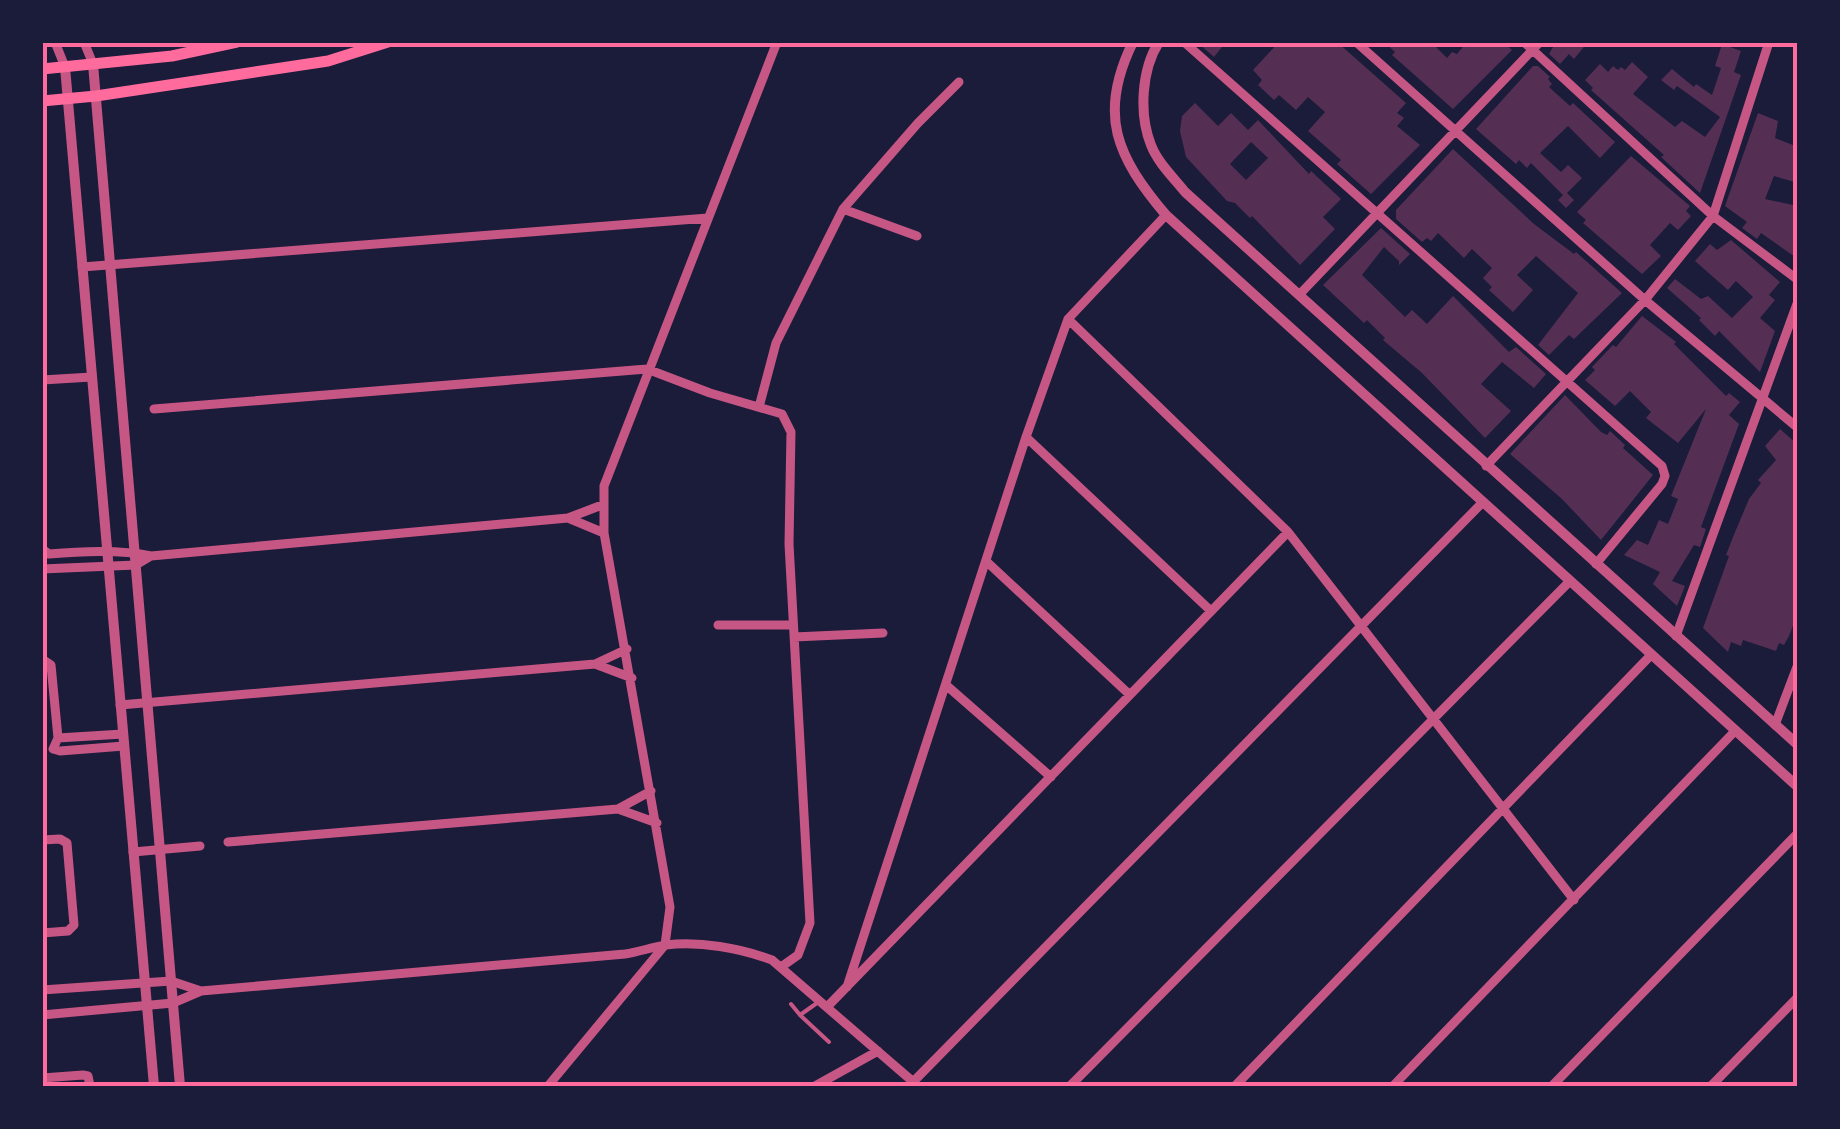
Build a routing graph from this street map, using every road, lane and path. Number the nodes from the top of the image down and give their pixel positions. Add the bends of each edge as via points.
1 (55, 42) edge
2 (84, 42) edge
3 (238, 42) edge
4 (388, 42) edge
5 (777, 42) edge
6 (1133, 42) edge
7 (1159, 42) edge
8 (1184, 42) edge
9 (1356, 42) edge
10 (1524, 42) edge
11 (1769, 42) edge
12 (1537, 46) edge
13 (93, 64) junction
14 (65, 66) junction
15 (42, 69) edge
16 (959, 82) dead end
17 (96, 96) junction
18 (67, 99) junction
19 (42, 100) edge
20 (1456, 132) junction
21 (843, 208) junction
22 (1378, 214) junction
23 (1166, 215) junction
24 (1712, 216) junction
25 (708, 218) junction
26 (917, 236) dead end
27 (110, 265) junction
28 (82, 267) junction
29 (1798, 280) edge
30 (1299, 295) junction
31 (1645, 300) junction
32 (1798, 301) edge
33 (1068, 319) junction
34 (648, 369) junction
35 (92, 377) junction
36 (42, 380) edge
37 (1565, 382) junction
38 (1762, 398) junction
39 (759, 407) junction
40 (154, 408) dead end
41 (1798, 428) edge
42 (1026, 437) junction
43 (1486, 466) junction
44 (1483, 502) junction
45 (602, 506) junction
46 (568, 518) junction
47 (1288, 532) junction
48 (604, 533) junction
49 (42, 549) edge
50 (108, 558) junction
51 (135, 559) junction
52 (986, 561) junction
53 (1596, 564) junction
54 (42, 569) edge
55 (1570, 581) junction
56 (1211, 611) junction
57 (793, 625) junction
58 (718, 626) dead end
59 (1361, 626) junction
60 (883, 633) dead end
61 (1676, 636) junction
62 (794, 637) junction
63 (627, 649) junction
64 (1652, 655) junction
65 (42, 659) edge
66 (595, 664) junction
67 (1798, 664) edge
68 (632, 678) junction
69 (946, 685) junction
70 (1130, 695) junction
71 (147, 702) junction
72 (120, 705) junction
73 (1434, 719) junction
74 (1776, 726) junction
75 (1736, 731) junction
76 (123, 734) junction
77 (58, 738) junction
78 (124, 746) junction
79 (1798, 746) edge
80 (52, 750) edge
81 (1051, 777) junction
82 (1798, 787) edge
83 (652, 791) junction
84 (618, 809) junction
85 (1503, 809) junction
86 (657, 824) junction
87 (1798, 833) edge
88 (42, 840) edge
89 (228, 842) dead end
90 (200, 846) dead end
91 (160, 850) junction
92 (134, 852) junction
93 (1574, 900) junction
94 (42, 932) edge
95 (665, 945) junction
96 (781, 967) junction
97 (171, 981) junction
98 (145, 983) junction
99 (847, 987) junction
100 (42, 990) edge
101 (201, 991) junction
102 (1798, 997) edge
103 (173, 1003) junction
104 (824, 1003) junction
105 (791, 1004) dead end
106 (147, 1006) junction
107 (42, 1015) edge
108 (800, 1015) junction
109 (829, 1042) dead end
110 (878, 1051) junction
111 (42, 1078) edge
112 (915, 1084) edge
113 (90, 1086) edge
114 (154, 1086) edge
115 (180, 1086) edge
116 (548, 1086) edge
117 (815, 1086) edge
118 (1070, 1086) edge
119 (1235, 1086) edge
120 (1393, 1086) edge
121 (1552, 1086) edge
122 (1711, 1086) edge

1 - 14 street
2 - 13 street
3 - 13 main road
4 - 17 main road via 328,62
5 - 25 street
6 - 23 street via 1114,90 1114,110 1126,162
7 - 30 street via 1145,84 1152,147 1185,192
8 - 22 street
9 - 20 street
10 - 12 street
11 - 24 street
12 - 20 street
12 - 24 street
13 - 14 main road
13 - 17 street
14 - 15 main road
14 - 18 street
16 - 21 street
17 - 18 main road
17 - 27 street
18 - 19 main road
18 - 28 street
20 - 22 street
20 - 31 street
21 - 26 street
21 - 39 street via 776,343
22 - 30 street
22 - 37 street
23 - 33 street
23 - 44 street
24 - 29 street
24 - 31 street
25 - 27 street
25 - 34 street
27 - 28 street
27 - 51 street
28 - 35 street
30 - 43 street
31 - 37 street
31 - 38 street
32 - 38 street
33 - 42 street
33 - 47 street
34 - 39 street
34 - 40 street
34 - 45 street
35 - 36 street
35 - 50 street
37 - 43 street
37 - 53 street via 1662,466 1665,476
38 - 41 street
38 - 61 street
39 - 57 street via 786,418 790,432
42 - 52 street
42 - 56 street
43 - 53 street
44 - 55 street
44 - 59 street
45 - 46 street
45 - 48 street
46 - 48 street
46 - 51 street
47 - 56 street
47 - 59 street
48 - 63 street
49 - 50 street
50 - 51 street
50 - 54 street
50 - 72 street
51 - 71 street
52 - 69 street
52 - 70 street
53 - 61 street
55 - 64 street
55 - 73 street
56 - 70 street
57 - 58 street
57 - 62 street
59 - 73 street
59 - 112 street
60 - 62 street
61 - 74 street
62 - 96 street via 810,923 798,954
63 - 66 street
63 - 68 street
64 - 75 street
64 - 85 street
65 - 77 street via 52,665
66 - 68 street
66 - 71 street
67 - 74 street
68 - 83 street
69 - 81 street
69 - 99 street
70 - 81 street
71 - 72 street
71 - 91 street
72 - 76 street
73 - 85 street
73 - 118 street
74 - 79 street
75 - 82 street
75 - 93 street
76 - 77 street
76 - 78 street
77 - 80 street
78 - 80 street
78 - 92 street
81 - 99 street
83 - 84 street
83 - 86 street
84 - 86 street
84 - 89 street
85 - 93 street
85 - 119 street
86 - 95 street via 670,906
87 - 121 street
88 - 94 street via 67,843 74,924 68,931
90 - 91 street
91 - 92 street
91 - 97 street
92 - 98 street
93 - 120 street
95 - 96 street via 749,952
95 - 101 street via 626,954
95 - 116 street
96 - 104 street
97 - 98 street
97 - 101 street
97 - 103 street
98 - 100 street
98 - 106 street
99 - 104 street
101 - 103 street
102 - 122 street
103 - 106 street
103 - 115 street
104 - 108 lane
104 - 110 street
105 - 108 lane
106 - 107 street
106 - 114 street
108 - 109 lane
110 - 112 street
110 - 117 street
111 - 113 street via 84,1075

